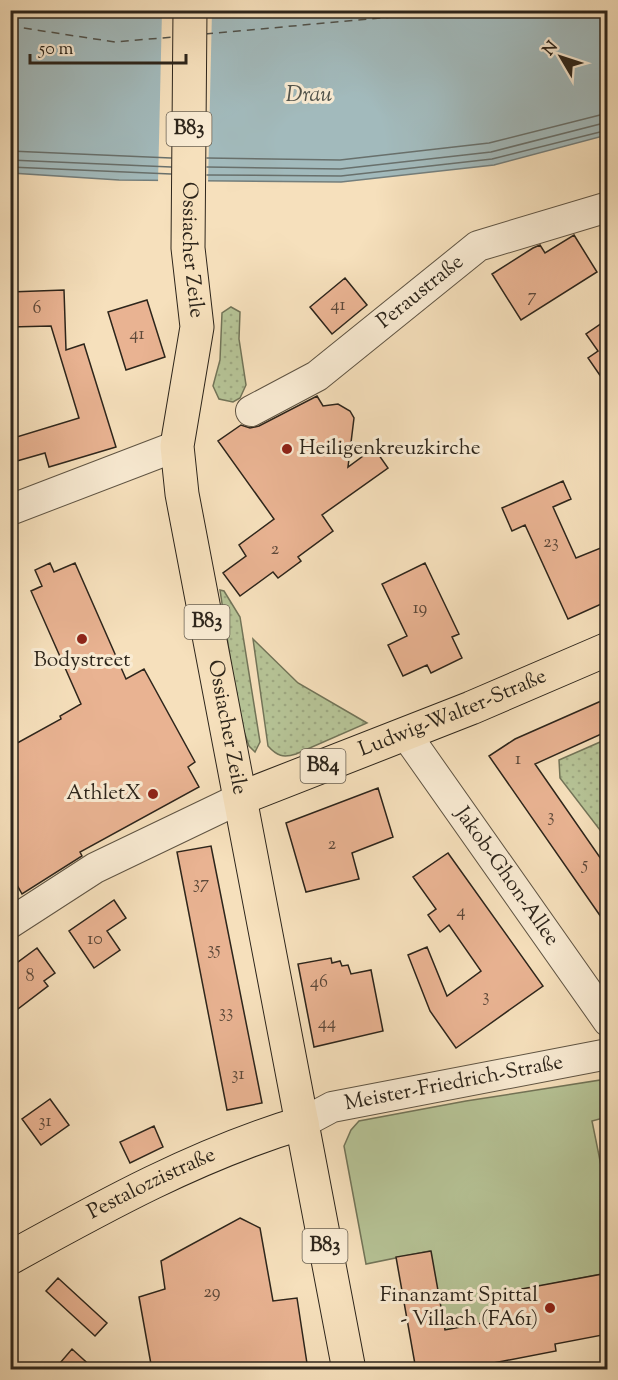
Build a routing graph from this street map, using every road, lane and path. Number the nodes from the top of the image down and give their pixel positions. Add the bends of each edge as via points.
1 (190, 10) edge
2 (608, 207) edge
3 (251, 411) dead end
4 (177, 446) junction
5 (10, 510) edge
6 (608, 649) edge
7 (405, 733) junction
8 (241, 798) junction
9 (10, 923) edge
10 (608, 1021) edge
11 (608, 1054) edge
12 (302, 1123) junction
13 (10, 1258) edge
14 (349, 1370) edge

1 - 4 main road, Ossiacher Zeile / B83 via 188,248 197,327
2 - 3 street, Peraustraße via 478,246 316,376
4 - 5 street
4 - 8 main road, Ossiacher Zeile / B83 via 182,494
6 - 7 main road, Ludwig-Walter-Straße / B84
7 - 8 main road, Ludwig-Walter-Straße / B84
7 - 10 street, Jakob-Ghon-Allee
8 - 9 street, Ludwig-Walter-Straße via 95,868
8 - 12 main road, Ossiacher Zeile / B83
11 - 12 street, Meister-Friedrich-Straße via 332,1107
12 - 13 main road, Pestalozzistraße via 177,1170
12 - 14 main road, Ossiacher Zeile / B83

